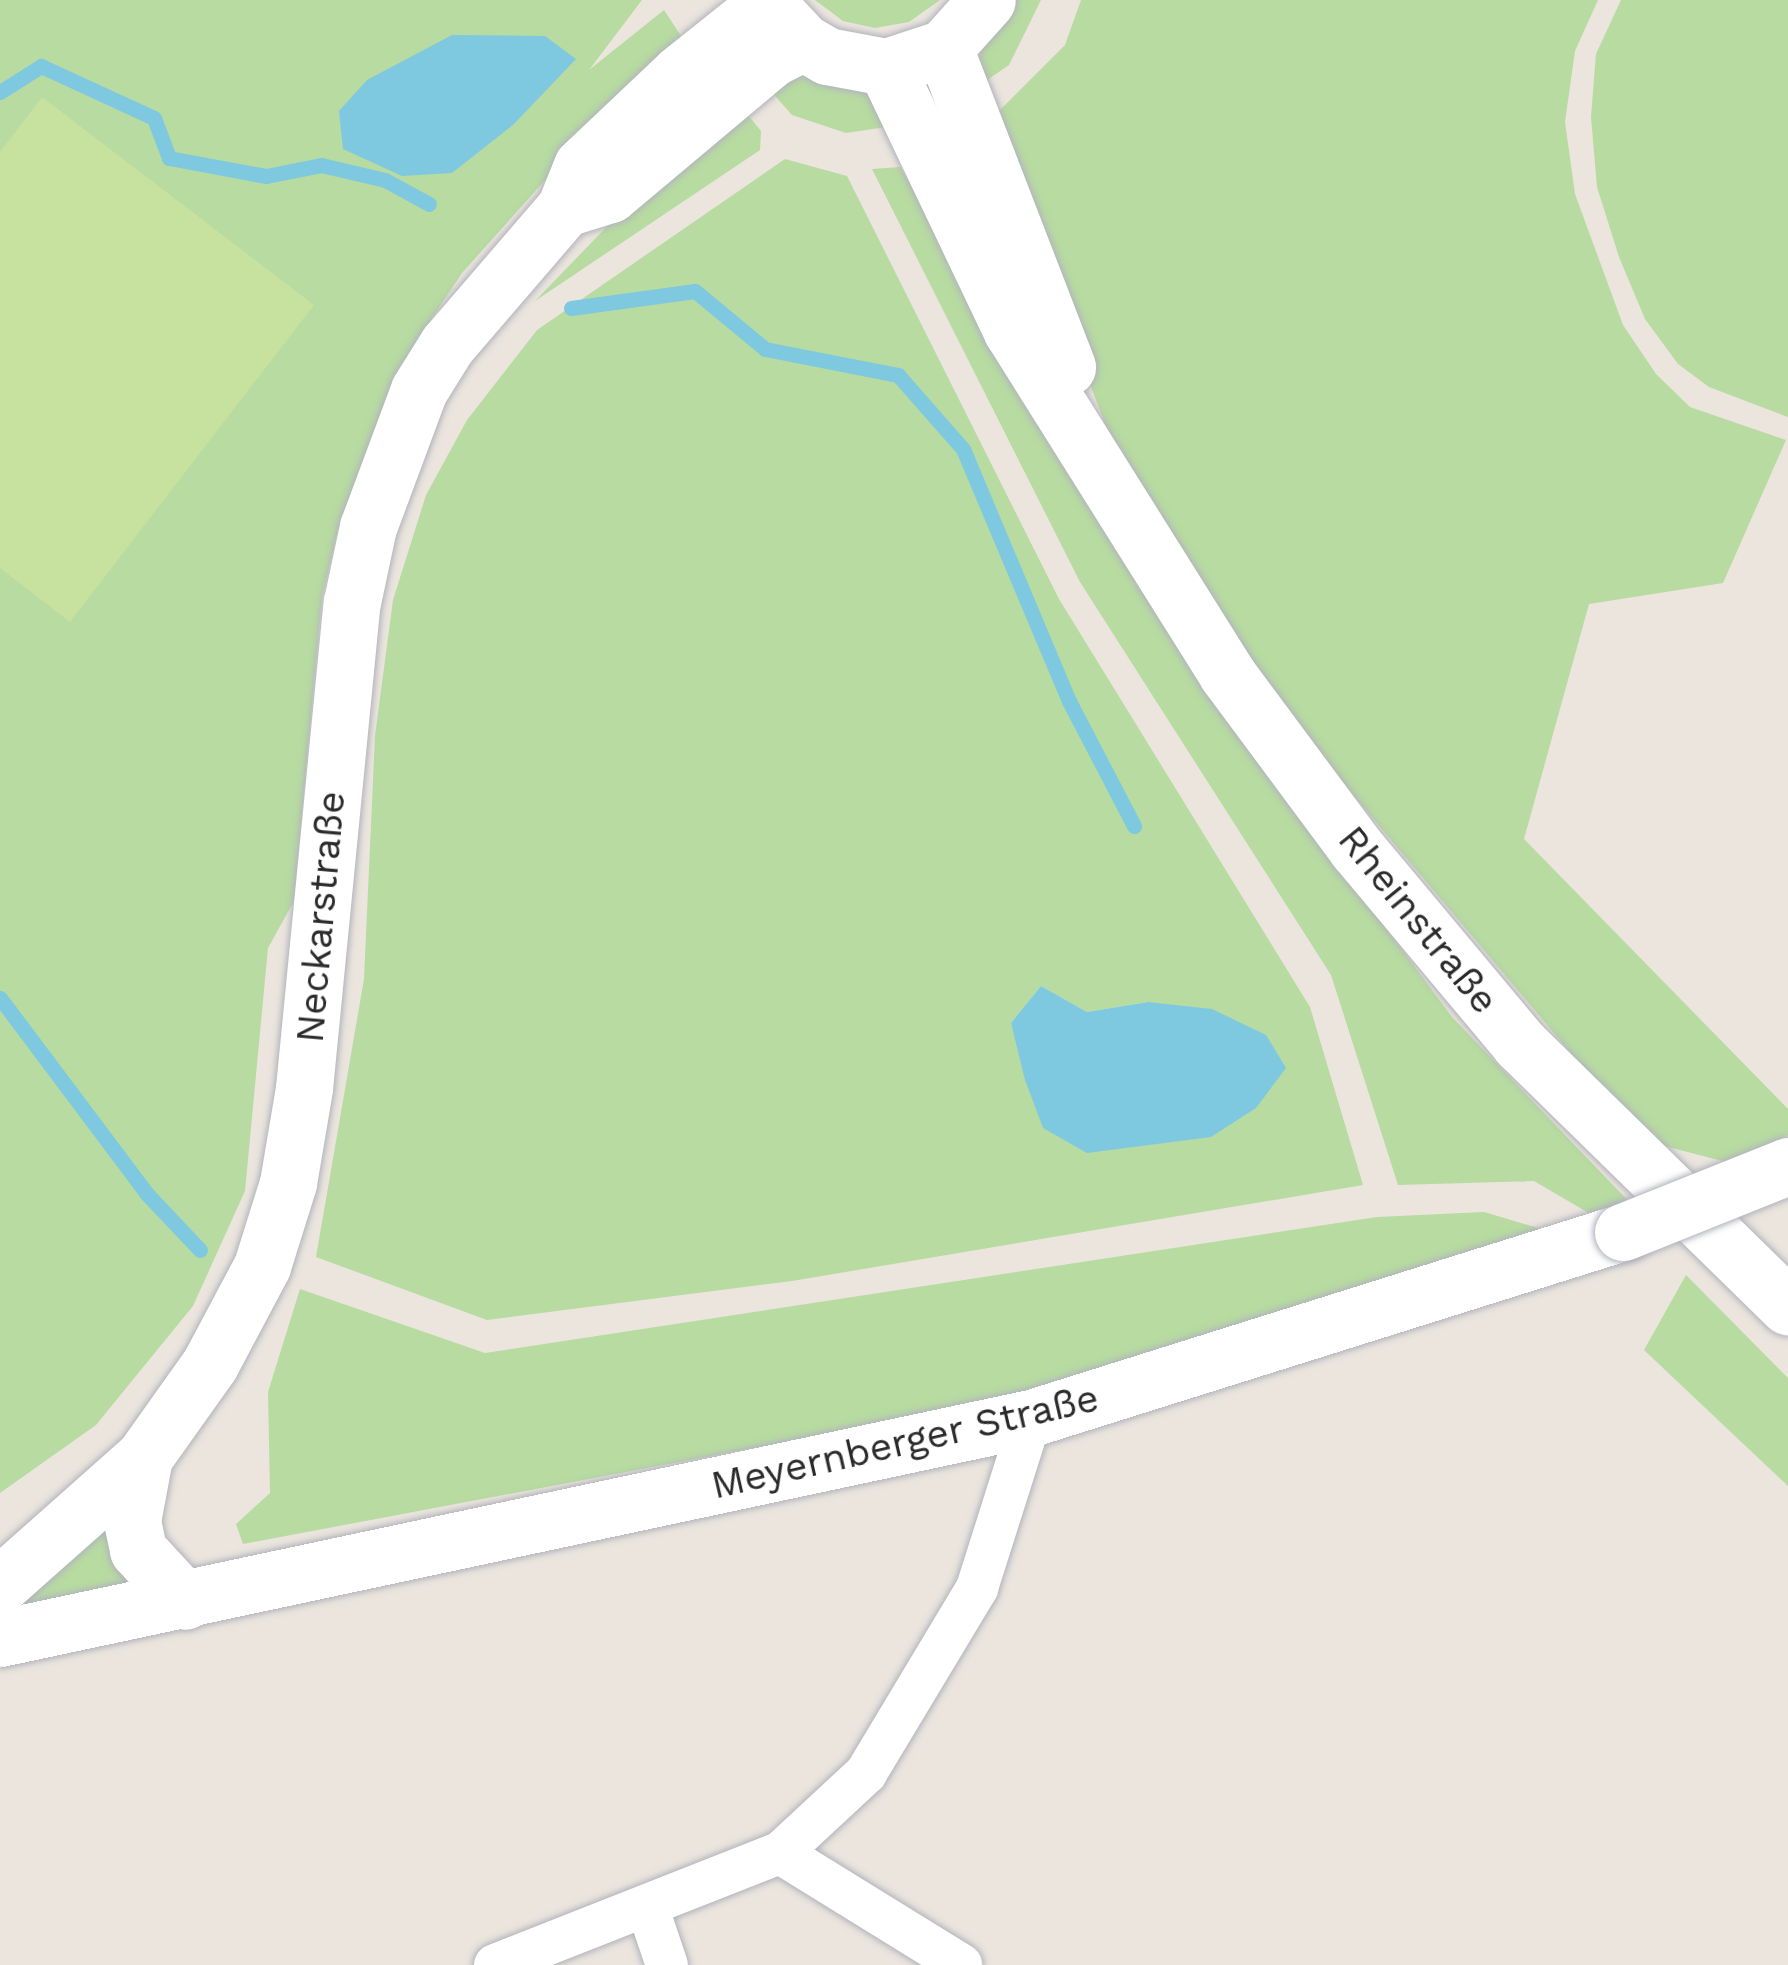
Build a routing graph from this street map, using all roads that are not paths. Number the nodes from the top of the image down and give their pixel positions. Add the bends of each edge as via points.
1 (987, 0) edge
2 (780, 15) edge
3 (944, 48) junction
4 (886, 67) junction
5 (1108, 484) junction
6 (1788, 1166) edge
7 (1788, 1306) edge
8 (1031, 1418) junction
9 (143, 1457) junction
10 (0, 1586) edge
11 (185, 1601) junction
12 (0, 1638) edge
13 (780, 1853) junction
14 (648, 1910) junction
15 (495, 1965) edge
16 (668, 1965) edge
17 (961, 1965) edge

1 - 3 street
2 - 4 street via 840,61
2 - 9 street, Neckarstraße via 739,84 610,194 565,208 447,345 393,450 352,602 315,1000 288,1183 252,1286 210,1364
3 - 4 street
3 - 5 street, Rheinstraße
4 - 5 street, Rheinstraße via 1004,315
5 - 7 street, Rheinstraße via 1227,674 1357,849 1520,1044
6 - 8 street, Meyernberger Straße, bridge via 1624,1232
8 - 11 street, Meyernberger Straße
8 - 13 street via 977,1588 920,1690 866,1773
9 - 10 street, Neckarstraße
9 - 11 street via 132,1521 138,1550
11 - 12 street, Meyernberger Straße
13 - 14 street
13 - 17 street
14 - 15 street
14 - 16 street

